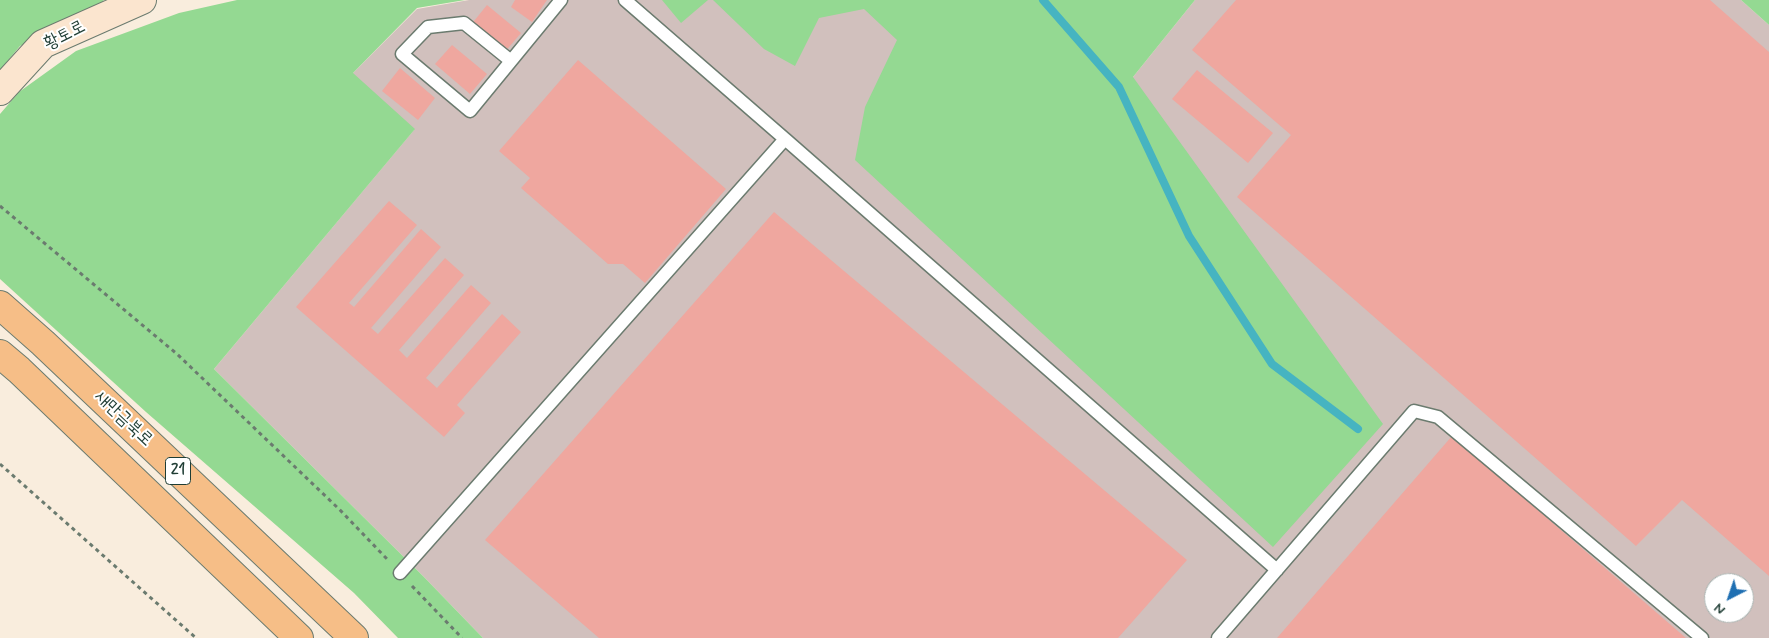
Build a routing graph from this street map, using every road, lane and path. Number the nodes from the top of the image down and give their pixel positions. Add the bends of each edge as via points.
1 (562, 0) edge
2 (625, 0) edge
3 (130, 3) edge
4 (511, 61) junction
5 (0, 91) edge
6 (785, 139) junction
7 (0, 206) edge
8 (0, 305) edge
9 (0, 354) edge
10 (0, 464) edge
11 (1277, 570) junction
12 (400, 573) junction
13 (196, 638) edge
14 (298, 638) edge
15 (354, 638) edge
16 (462, 638) edge
17 (1218, 638) edge
18 (1702, 638) edge

1 - 4 lane
2 - 6 lane
3 - 5 main road, 황토로 via 43,44
4 - 4 lane via 470,111 402,54 428,27 464,23
6 - 11 lane
6 - 12 lane
7 - 12 path via 177,354 340,510
8 - 15 highway, 새만금북로 / 21
9 - 14 highway, 새만금북로 / 21
10 - 13 path
11 - 17 lane
11 - 18 lane via 1414,411 1438,417
12 - 16 path

